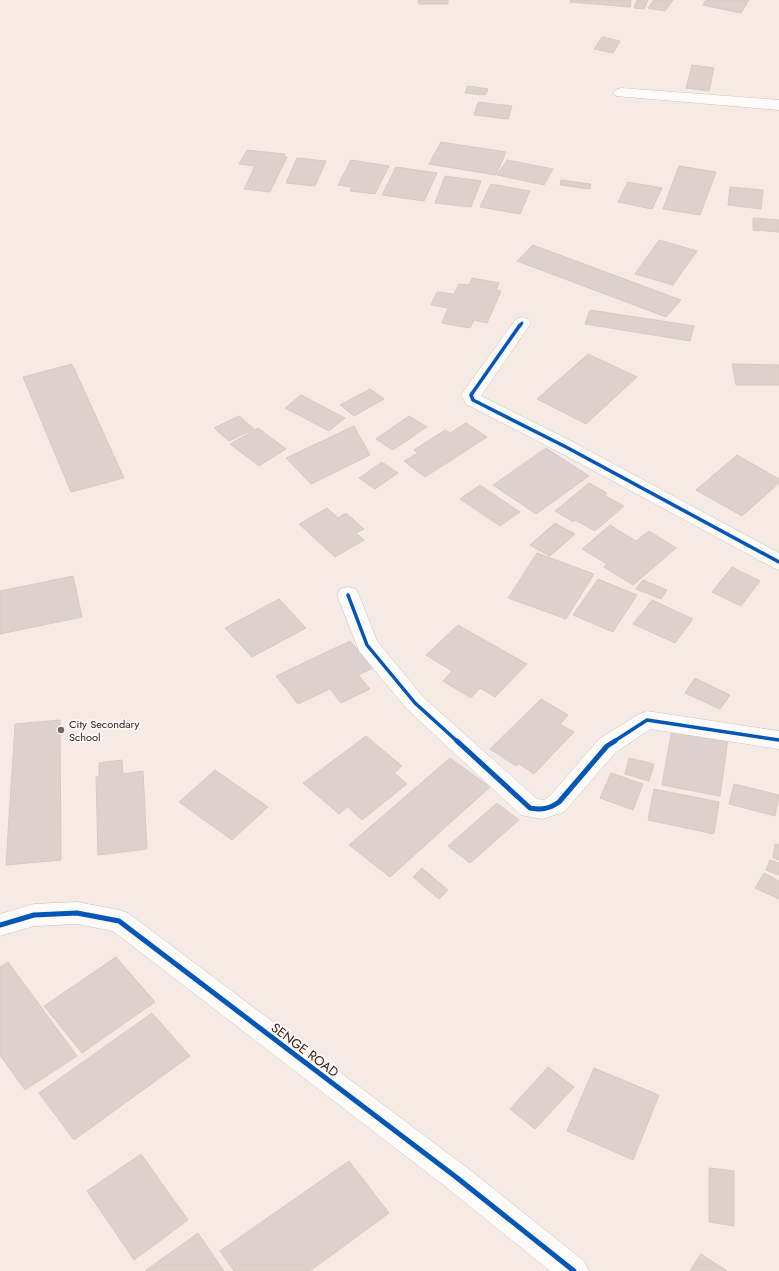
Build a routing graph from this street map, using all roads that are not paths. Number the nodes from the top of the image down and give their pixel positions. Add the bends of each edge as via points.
1 (621, 93) dead end
2 (779, 105) edge
3 (522, 323) dead end
4 (779, 562) edge
5 (348, 595) dead end
6 (779, 740) edge
7 (0, 924) edge
8 (574, 1271) edge

1 - 2 street
3 - 4 street via 470,395 473,400
5 - 6 street via 367,645 415,703 530,808 542,811 559,802 607,746 647,720
7 - 8 street, SENGE ROAD via 34,915 77,913 119,921 456,1177

